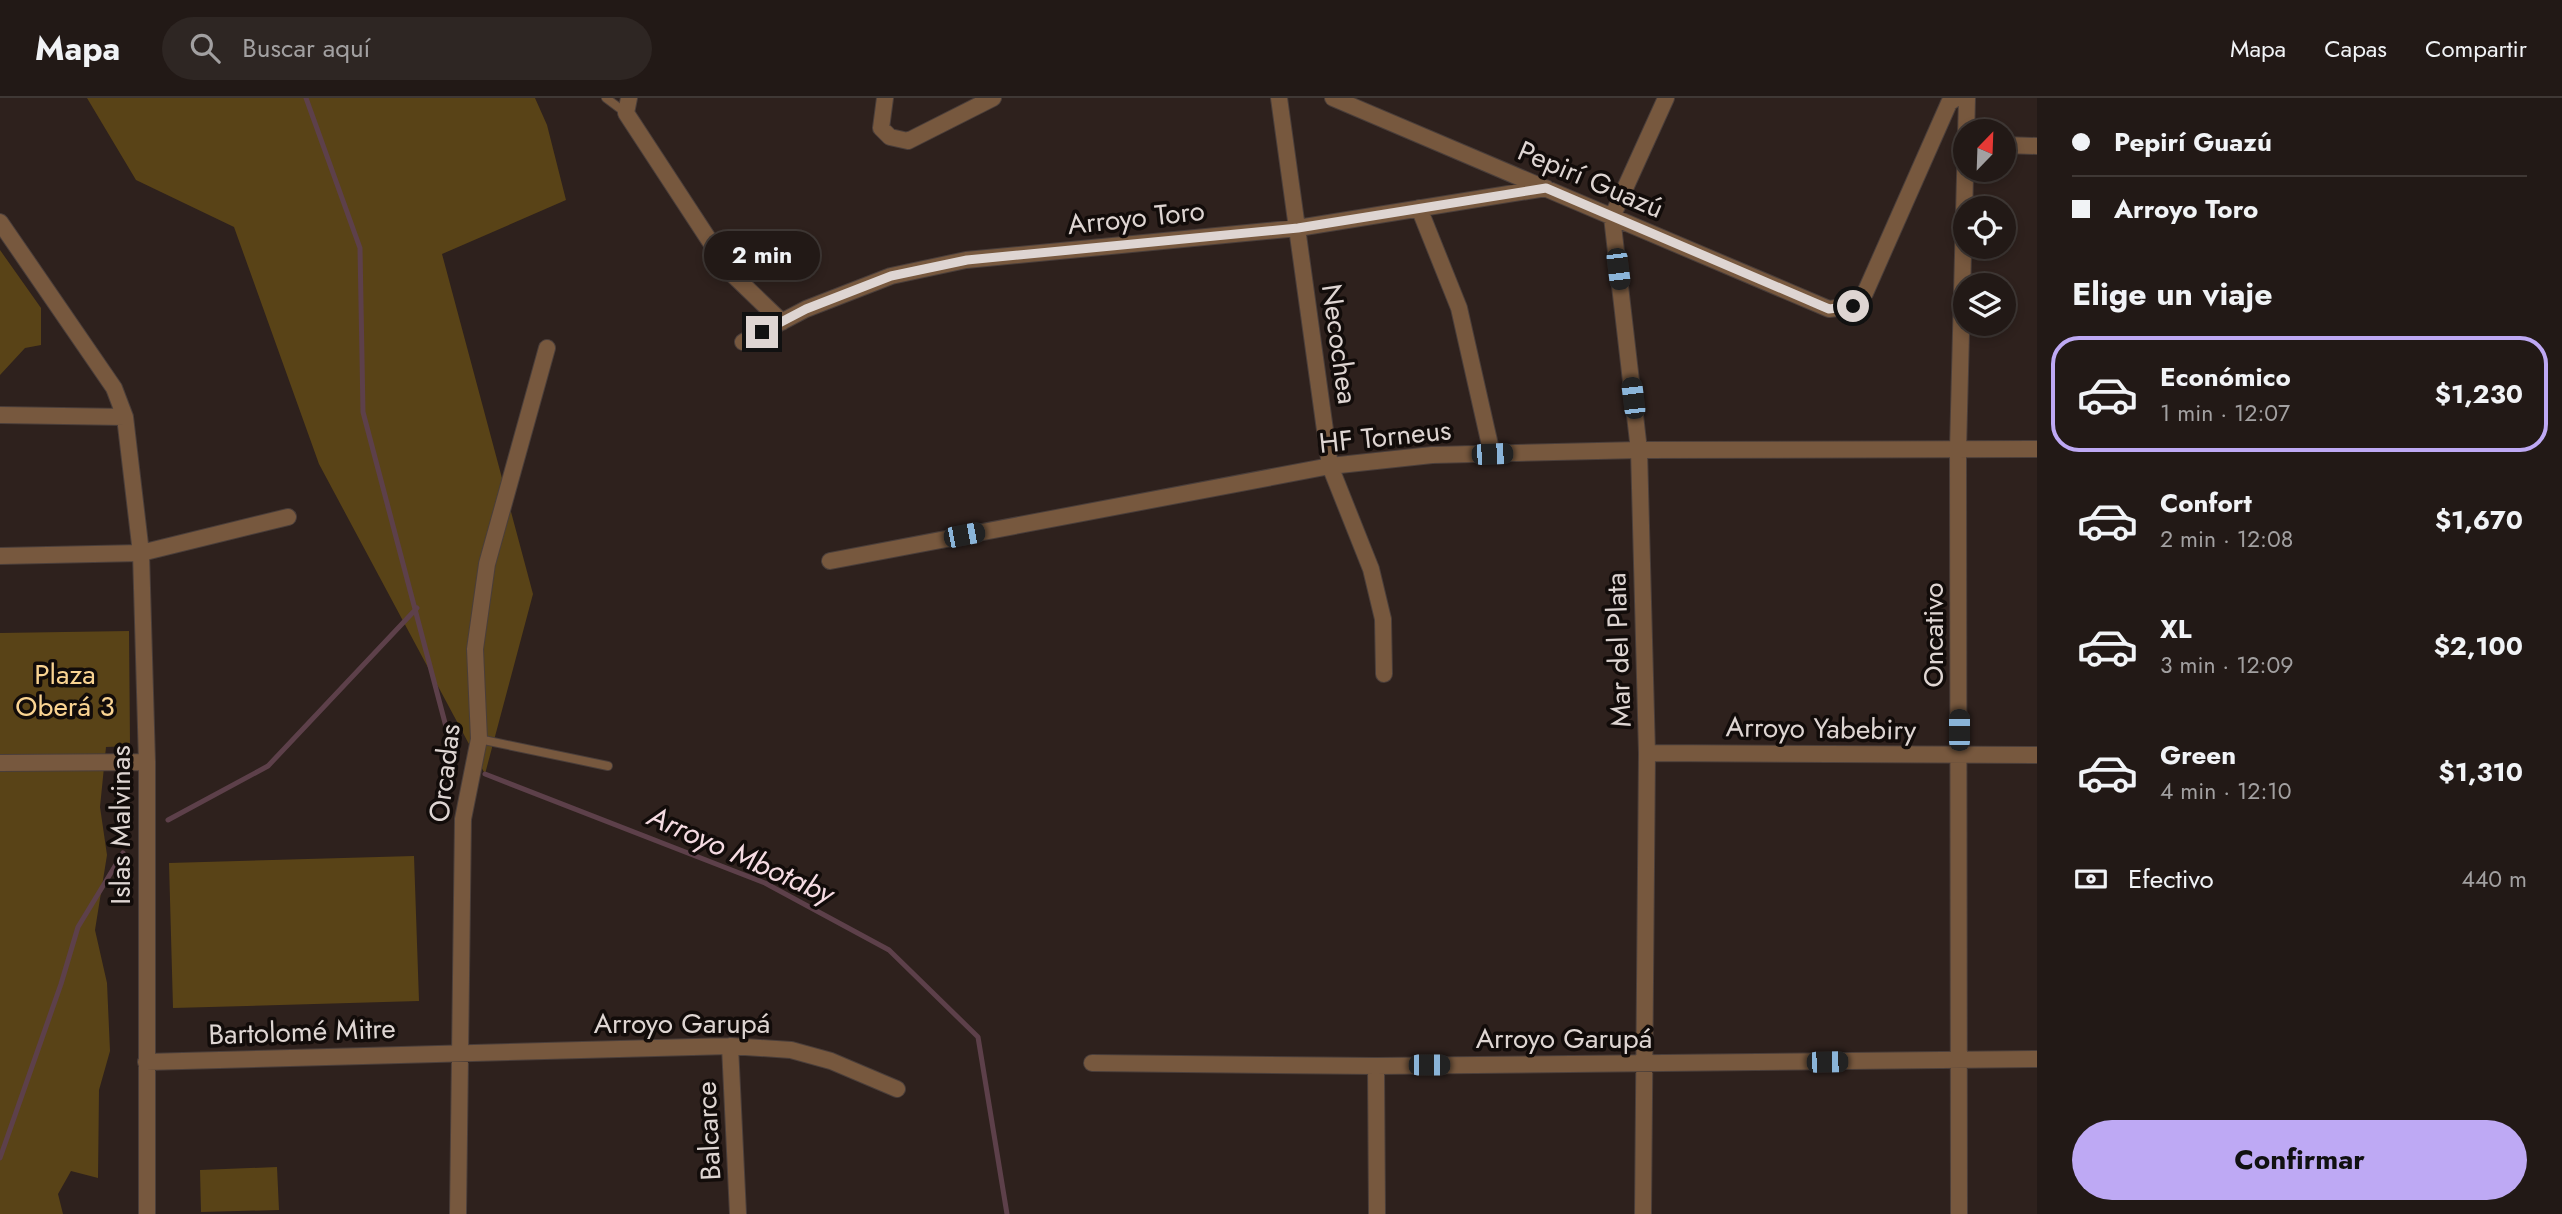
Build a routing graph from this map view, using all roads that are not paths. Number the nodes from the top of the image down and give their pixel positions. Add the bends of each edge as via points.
1 (606, 98) edge
2 (885, 98) edge
3 (993, 98) edge
4 (1279, 98) edge
5 (1333, 98) edge
6 (1666, 98) edge
7 (1956, 98) edge
8 (1967, 98) edge
9 (627, 106) edge
10 (1966, 119) edge
11 (2016, 145) edge
12 (2037, 146) edge
13 (1964, 182) edge
14 (1546, 188) junction
15 (1419, 208) junction
16 (1612, 217) junction
17 (0, 222) edge
18 (1298, 228) junction
19 (782, 322) junction
20 (743, 342) dead end
21 (547, 348) dead end
22 (0, 415) edge
23 (125, 417) junction
24 (2037, 449) edge
25 (1639, 450) junction
26 (1958, 450) junction
27 (1492, 454) junction
28 (1330, 466) junction
29 (288, 517) dead end
30 (141, 553) junction
31 (0, 556) edge
32 (830, 561) dead end
33 (1384, 674) dead end
34 (479, 739) junction
35 (1647, 753) junction
36 (2037, 755) edge
37 (1959, 756) junction
38 (147, 762) junction
39 (0, 763) edge
40 (608, 766) dead end
41 (730, 1046) junction
42 (460, 1053) junction
43 (2037, 1059) edge
44 (1959, 1060) junction
45 (146, 1062) junction
46 (1092, 1063) dead end
47 (1642, 1064) junction
48 (1376, 1066) junction
49 (897, 1089) dead end
50 (147, 1214) edge
51 (458, 1214) edge
52 (738, 1214) edge
53 (1377, 1214) edge
54 (1643, 1214) edge
55 (1959, 1214) edge

1 - 9 lane
2 - 3 street via 881,128 890,137 908,141
4 - 18 street, Necochea
5 - 14 street, Pepirí Guazú
6 - 16 street
7 - 16 street, Pepirí Guazú via 1949,103 1865,293 1853,306 1829,309
8 - 10 street, Oncativo
9 - 19 street via 730,272
11 - 12 street
13 - 26 street, Oncativo
14 - 15 street, Arroyo Toro
14 - 16 street, Pepirí Guazú
15 - 18 street, Arroyo Toro
15 - 27 street via 1460,308
16 - 25 street, Mar del Plata
17 - 23 street, Islas Malvinas via 114,388
18 - 19 street, Arroyo Toro via 967,260 891,276
18 - 28 street, Necochea
19 - 20 street, Arroyo Toro
21 - 34 street, Orcadas via 487,564 475,649
22 - 23 street
23 - 30 street, Islas Malvinas
24 - 26 street, HF Torneus
25 - 26 street, HF Torneus
25 - 27 street, HF Torneus
25 - 35 street, Mar del Plata
26 - 37 street, Oncativo
27 - 28 street, HF Torneus
28 - 32 street, HF Torneus
28 - 33 street, Necochea via 1371,569 1383,619
29 - 30 street
30 - 31 street
30 - 38 street, Islas Malvinas
34 - 40 lane
34 - 42 street, Orcadas via 463,819
35 - 37 street, Arroyo Yabebiry
35 - 47 street, Mar del Plata
36 - 37 street, Arroyo Yabebiry
37 - 44 street, Oncativo
38 - 39 street
38 - 45 street, Islas Malvinas
41 - 42 street, Arroyo Garupá
41 - 49 street, Arroyo Garupá via 791,1050
41 - 52 street, Balcarce
42 - 45 street, Bartolomé Mitre
42 - 51 street, Orcadas
43 - 44 street, Arroyo Garupá
44 - 47 street, Arroyo Garupá
44 - 55 street, Oncativo
45 - 50 street, Islas Malvinas
46 - 48 street, Arroyo Garupá
47 - 48 street, Arroyo Garupá
47 - 54 street, Mar del Plata
48 - 53 street

